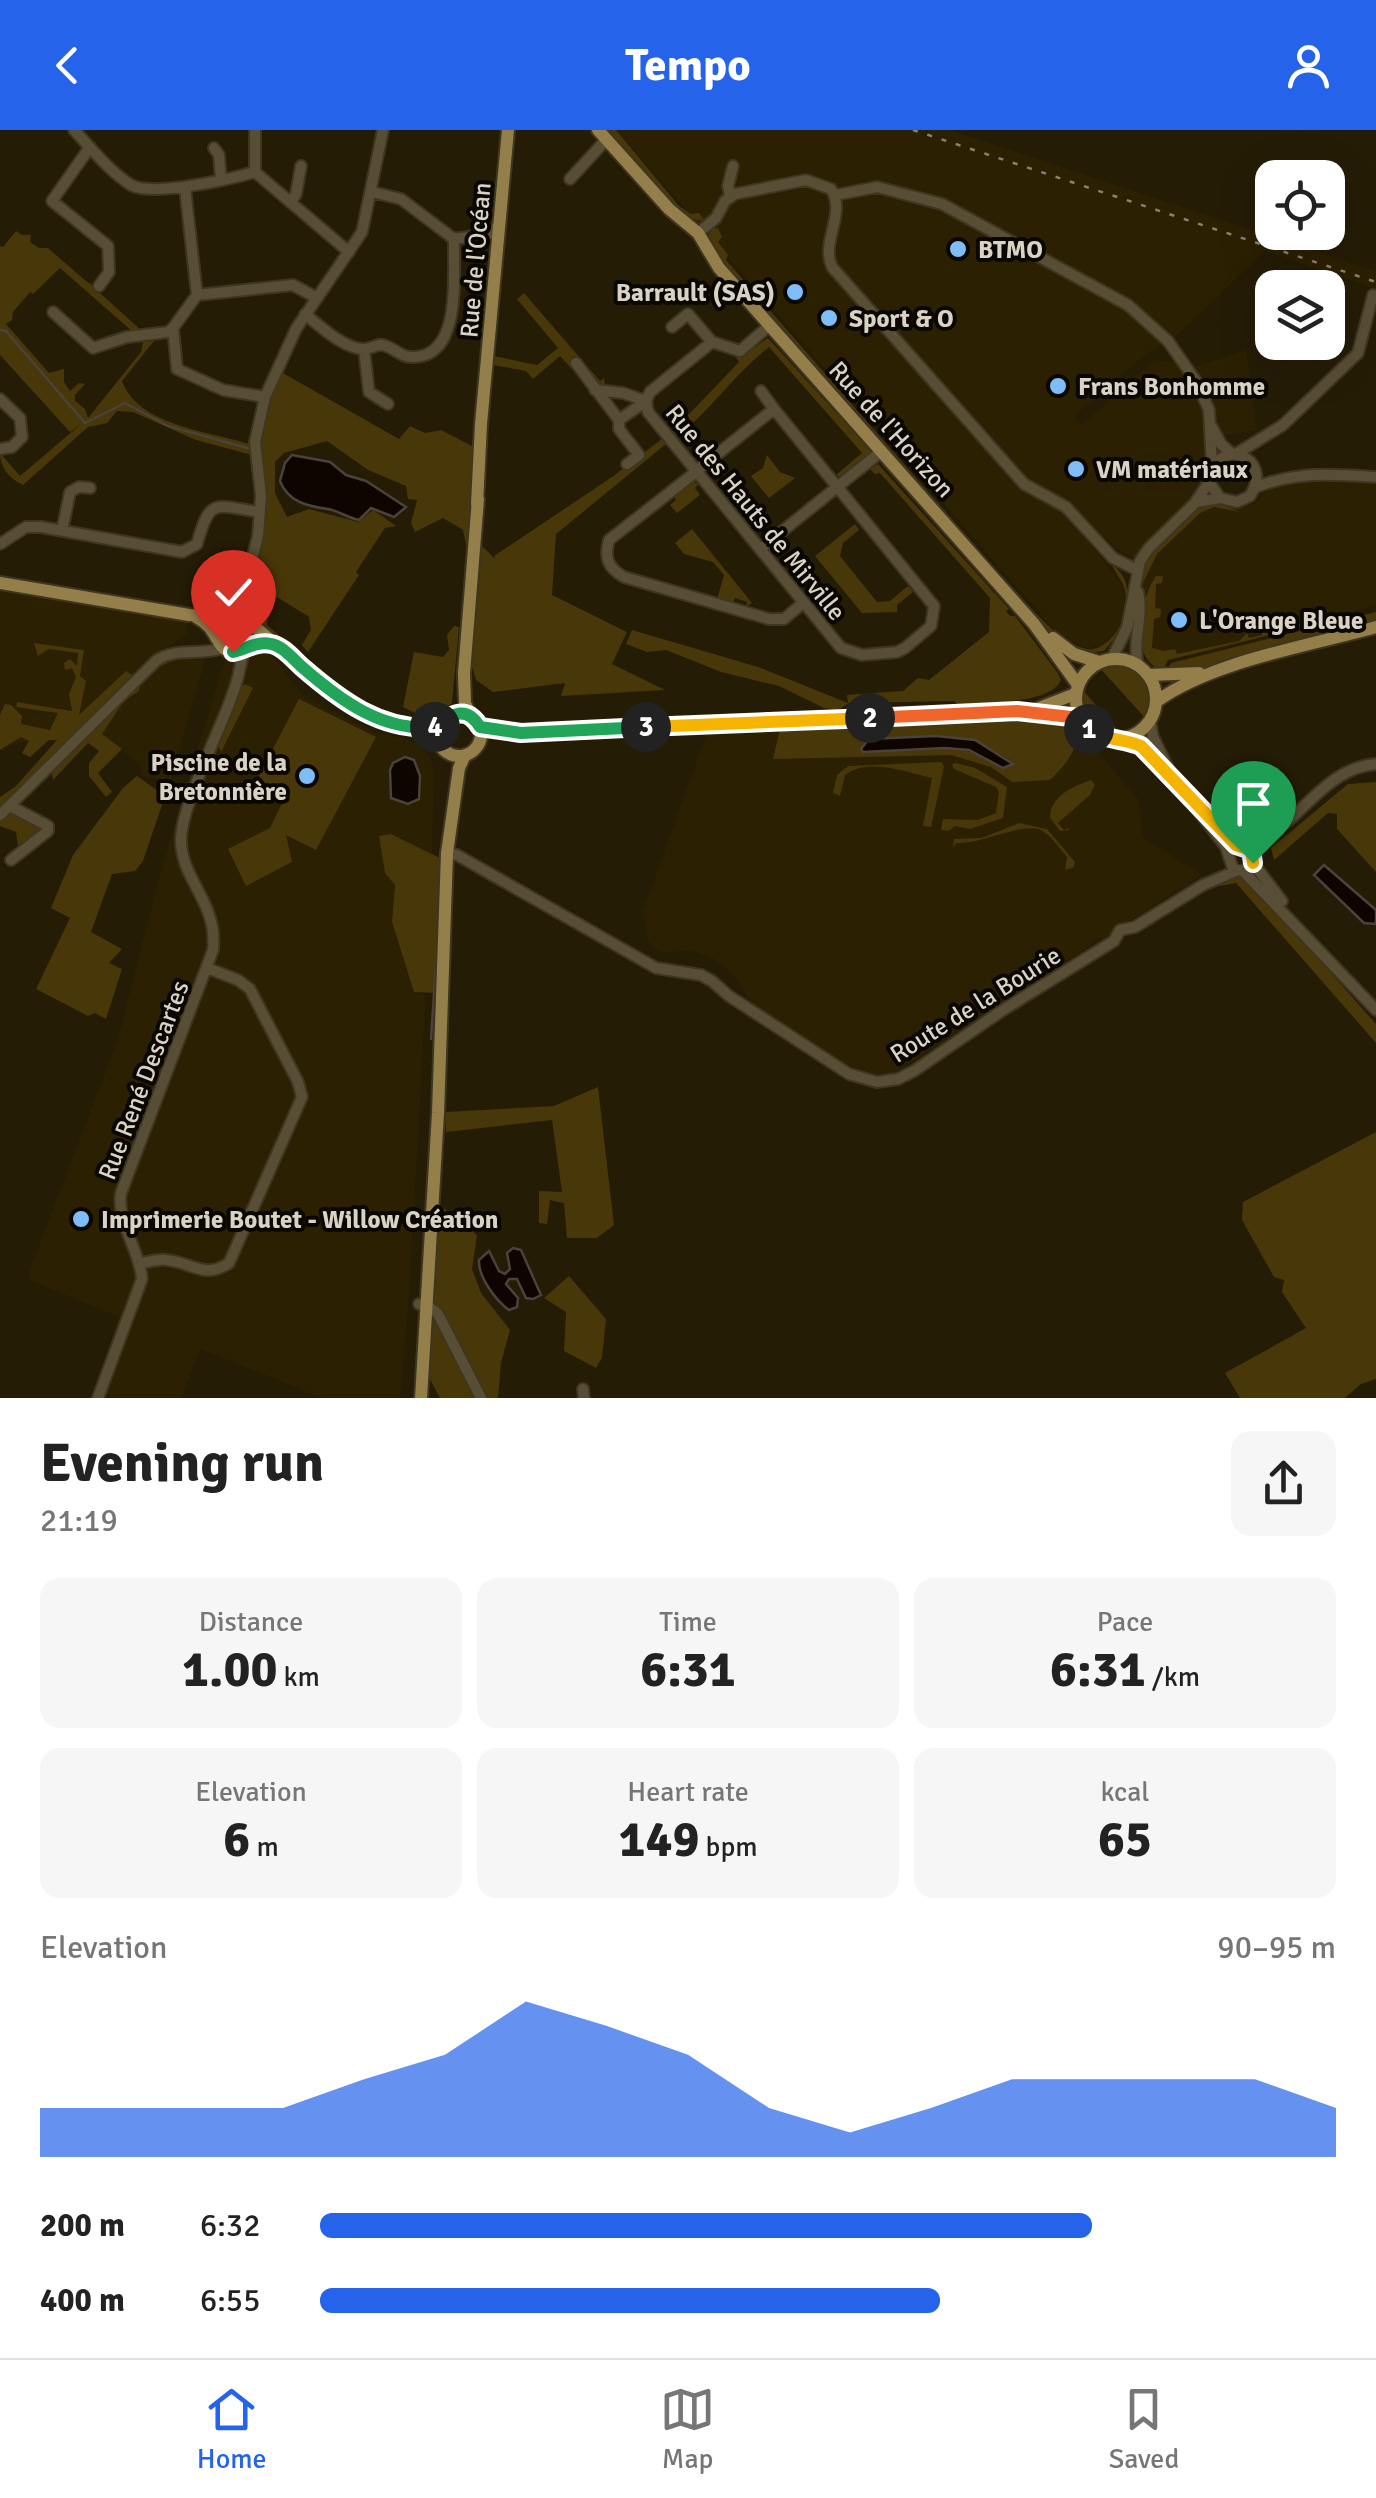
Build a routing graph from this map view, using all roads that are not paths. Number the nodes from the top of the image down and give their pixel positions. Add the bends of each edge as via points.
1 (74, 130) edge
2 (255, 130) edge
3 (383, 130) edge
4 (508, 130) edge
5 (602, 135) edge
6 (90, 148) junction
7 (214, 148) dead end
8 (301, 166) dead end
9 (733, 166) dead end
10 (255, 172) junction
11 (570, 179) dead end
12 (221, 180) junction
13 (185, 188) junction
14 (372, 192) junction
15 (836, 195) junction
16 (730, 196) junction
17 (291, 202) junction
18 (500, 223) junction
19 (698, 233) junction
20 (454, 238) junction
21 (348, 252) junction
22 (98, 286) dead end
23 (197, 295) junction
24 (1372, 295) dead end
25 (315, 298) junction
26 (53, 312) dead end
27 (305, 314) junction
28 (770, 325) junction
29 (672, 327) dead end
30 (173, 328) junction
31 (712, 342) junction
32 (364, 349) junction
33 (576, 363) dead end
34 (595, 390) junction
35 (761, 391) dead end
36 (265, 397) junction
37 (0, 399) edge
38 (646, 401) junction
39 (388, 404) dead end
40 (774, 409) junction
41 (619, 420) junction
42 (1211, 424) junction
43 (1258, 439) junction
44 (0, 449) edge
45 (882, 452) junction
46 (1234, 454) junction
47 (627, 464) dead end
48 (1253, 465) junction
49 (1212, 466) junction
50 (697, 470) junction
51 (1286, 476) junction
52 (1376, 477) edge
53 (1209, 482) junction
54 (1256, 487) junction
55 (90, 488) dead end
56 (838, 488) junction
57 (1220, 498) junction
58 (1195, 503) junction
59 (260, 512) junction
60 (62, 531) junction
61 (0, 544) edge
62 (760, 549) junction
63 (1138, 570) junction
64 (0, 583) edge
65 (1136, 588) junction
66 (803, 602) junction
67 (188, 615) junction
68 (237, 619) junction
69 (1034, 624) junction
70 (1376, 628) edge
71 (230, 644) junction
72 (278, 646) junction
73 (1106, 660) junction
74 (1144, 670) junction
75 (1222, 670) junction
76 (464, 672) junction
77 (1077, 689) junction
78 (1157, 701) junction
79 (1017, 711) junction
80 (453, 713) junction
81 (470, 715) junction
82 (1080, 718) junction
83 (1150, 722) junction
84 (480, 727) junction
85 (438, 733) junction
86 (521, 733) junction
87 (1124, 739) junction
88 (480, 742) junction
89 (458, 755) junction
90 (1376, 764) edge
91 (1173, 778) junction
92 (10, 806) junction
93 (0, 815) edge
94 (451, 854) junction
95 (1241, 859) junction
96 (10, 860) dead end
97 (207, 968) junction
98 (1376, 1010) edge
99 (141, 1263) junction
100 (423, 1304) junction
101 (98, 1398) edge
102 (413, 1398) edge
103 (421, 1398) edge
104 (481, 1398) edge

1 - 6 street
2 - 10 street
3 - 14 street
4 - 18 main road, Rue de l'Océan
5 - 11 street
5 - 19 main road, Rue de l'Horizon
6 - 13 street via 141,189
6 - 22 street via 52,201 108,246 109,272
7 - 12 street
8 - 17 street
9 - 16 street
10 - 12 street
10 - 17 street
12 - 13 street
13 - 23 street
14 - 20 street via 400,199
14 - 21 street via 365,224
15 - 16 street via 806,180
15 - 42 street via 876,186 942,204 1097,286 1168,342 1204,397
15 - 63 street via 832,266 1024,484 1066,507 1113,558
16 - 19 street
17 - 21 street
18 - 20 street via 490,234
18 - 76 main road, Rue de l'Océan
19 - 28 main road, Rue de l'Horizon via 719,268
20 - 32 street via 448,334 440,346 412,358 380,344
21 - 25 street
23 - 25 street via 293,284
23 - 30 street
24 - 43 street via 1358,353 1283,425
25 - 27 street
26 - 30 street via 93,348
27 - 32 street
27 - 36 street
28 - 31 street via 740,351
28 - 45 main road, Rue de l'Horizon
29 - 31 street via 688,314
30 - 36 street via 176,370 223,390
31 - 38 street, Rue des Hauts de Mirville
32 - 39 street via 369,392
33 - 34 street
34 - 38 street
34 - 41 street
35 - 40 street
36 - 59 street via 255,442
37 - 44 street via 20,418 22,437
38 - 41 street
38 - 50 street, Rue des Hauts de Mirville
40 - 50 street
40 - 56 street
41 - 47 street via 639,455
42 - 46 street
42 - 49 street
43 - 46 street
43 - 48 street
45 - 56 street
45 - 69 main road, Rue de l'Horizon
46 - 48 street
46 - 49 street
48 - 51 street
48 - 54 street
49 - 53 street
50 - 62 street, Rue des Hauts de Mirville
50 - 66 street via 610,540 610,567 624,577 769,619 784,618
51 - 52 street
51 - 54 street
53 - 57 street
53 - 58 street
54 - 57 street via 1237,502
55 - 60 street via 70,492
56 - 62 street
56 - 66 street, Rue des Hauts de Mirville via 930,600 934,620 897,652 855,654 841,648
57 - 58 street
58 - 63 street via 1149,548
59 - 60 street via 213,508 197,544 182,552
59 - 68 street
60 - 61 street via 26,527
62 - 66 street, Rue des Hauts de Mirville
63 - 65 street
64 - 67 main road
65 - 73 street via 1127,628
65 - 74 street via 1135,646
67 - 68 main road
67 - 71 main road
68 - 71 main road
68 - 71 main road via 252,637
68 - 72 main road
69 - 73 main road via 1067,650
69 - 77 main road
70 - 75 main road
71 - 72 main road
71 - 92 street via 157,660
71 - 97 street, Rue René Descartes via 239,674 181,834 183,855 210,912 214,936
72 - 85 main road via 356,708
73 - 74 main road
73 - 77 main road via 1087,671
74 - 75 main road
74 - 78 main road
75 - 78 main road
76 - 80 main road, Rue de l'Océan
76 - 81 main road, Rue de l'Océan
77 - 79 main road via 1050,706
77 - 82 main road
78 - 83 main road
79 - 82 main road
79 - 86 main road
80 - 81 main road
80 - 85 main road
81 - 84 main road
82 - 87 main road via 1101,737
83 - 87 main road
83 - 91 street
84 - 86 main road
84 - 88 main road
85 - 89 main road
86 - 88 main road
87 - 91 street via 1141,746
88 - 89 main road
89 - 94 main road
90 - 95 street, Route de la Bourie via 1338,776
91 - 95 street
92 - 93 street
92 - 96 street via 48,826
94 - 95 street, Route de la Bourie via 656,968 712,980 849,1074 876,1082 914,1071 1114,941 1120,930 1135,927
94 - 100 main road
95 - 98 street
97 - 99 street, Rue René Descartes via 121,1193 121,1212
97 - 99 street via 250,989 302,1097 229,1262 204,1272 166,1260
99 - 101 street via 140,1287
100 - 102 main road
100 - 103 main road
100 - 104 street via 438,1314

